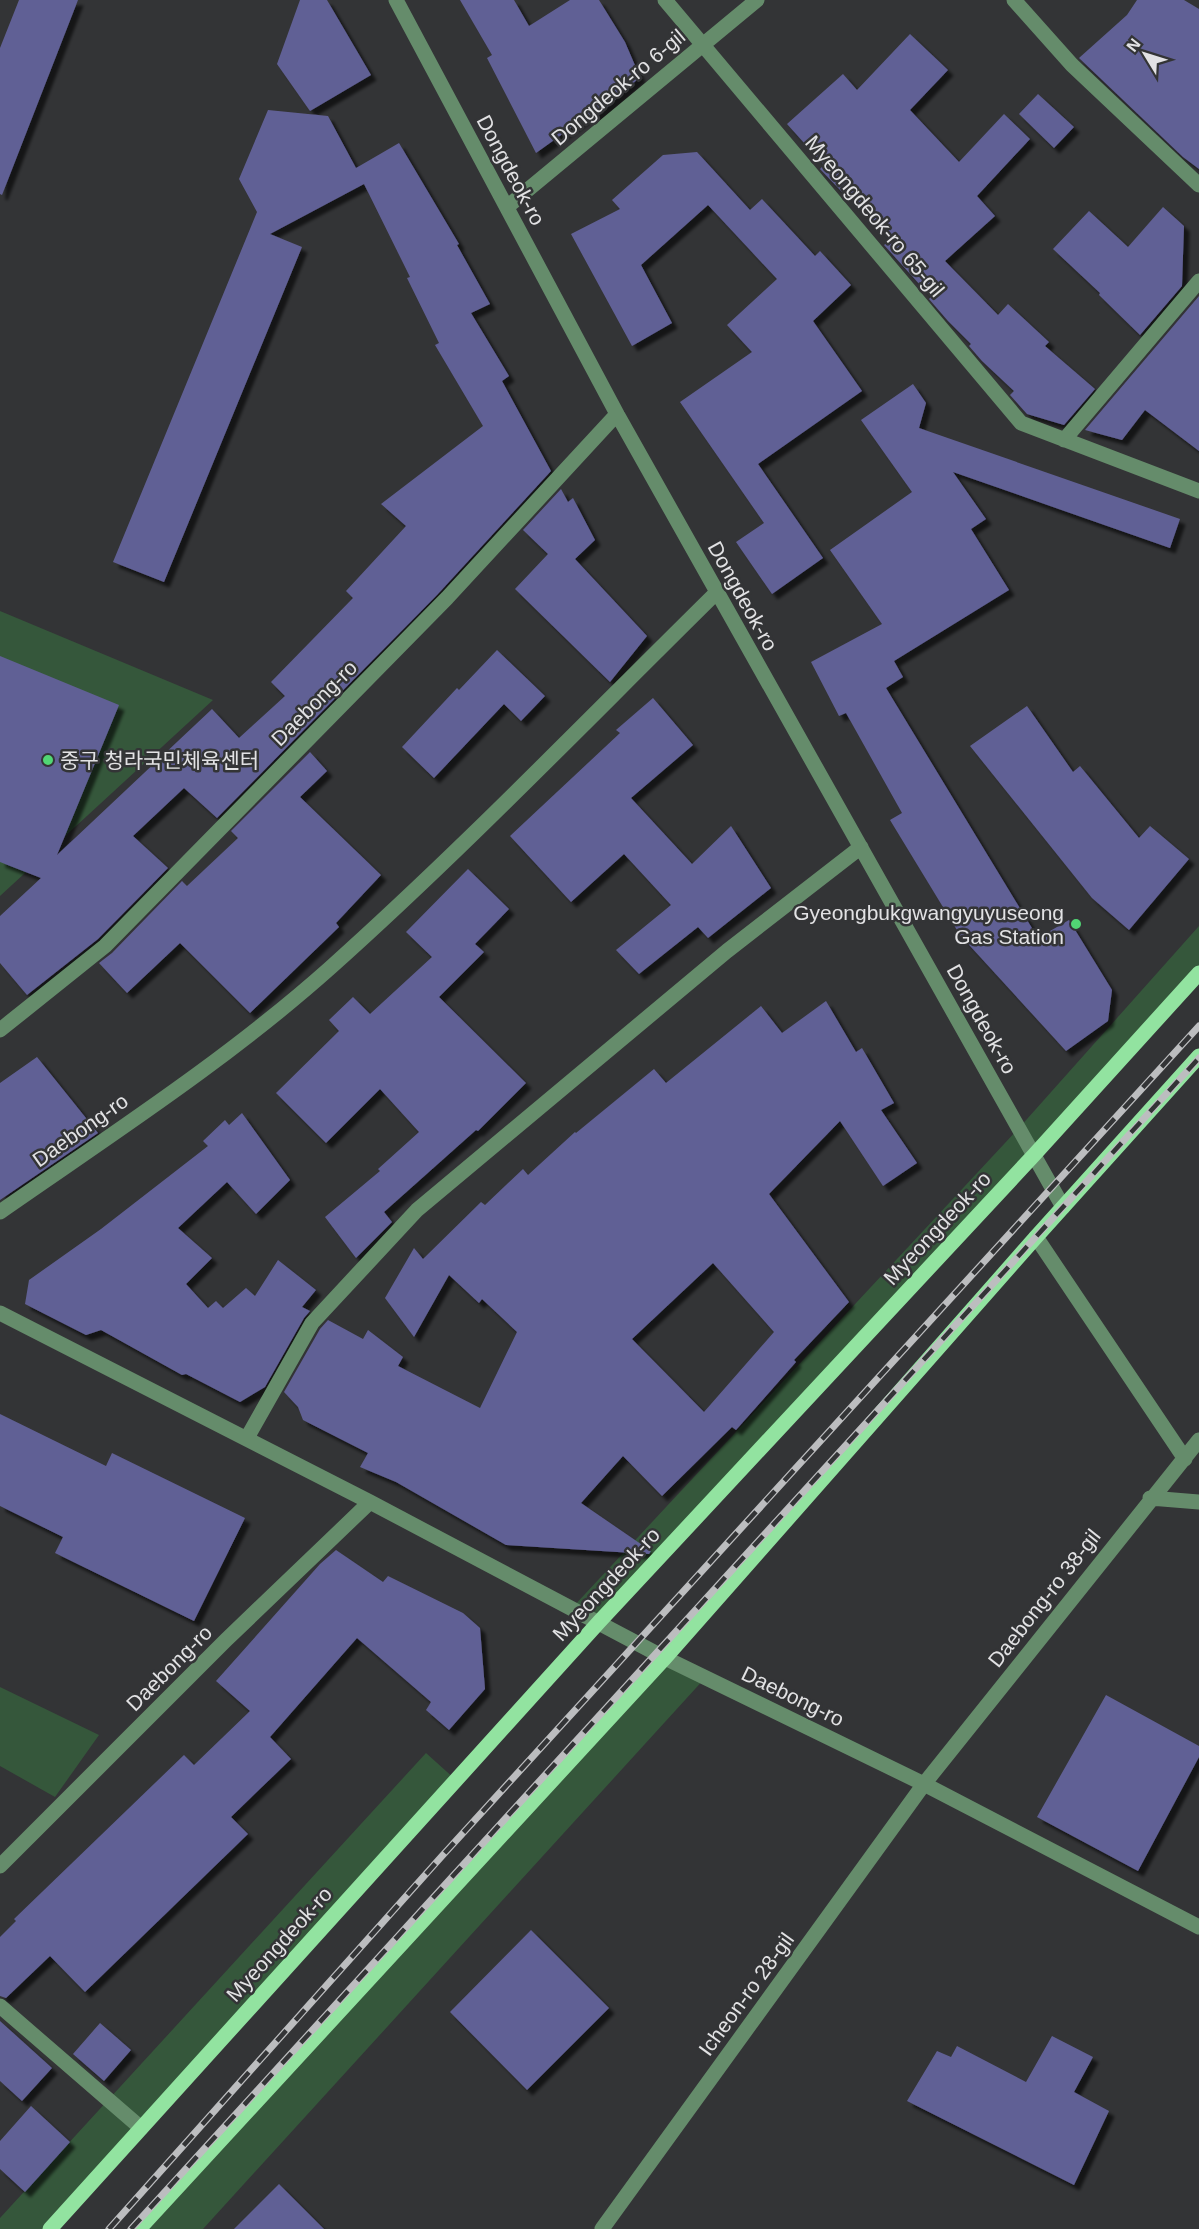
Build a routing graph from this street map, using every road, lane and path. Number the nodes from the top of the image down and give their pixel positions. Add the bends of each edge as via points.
1 (396, 0) edge
2 (666, 0) edge
3 (757, 0) edge
4 (1014, 0) edge
5 (704, 43) junction
6 (1199, 185) edge
7 (507, 207) junction
8 (1199, 281) edge
9 (617, 414) junction
10 (1065, 440) junction
11 (1199, 491) edge
12 (717, 592) junction
13 (861, 848) junction
14 (1199, 973) edge
15 (0, 1030) edge
16 (1199, 1056) edge
17 (1034, 1155) junction
18 (1063, 1207) junction
19 (0, 1212) edge
20 (1036, 1237) junction
21 (0, 1313) edge
22 (247, 1438) junction
23 (1199, 1440) edge
24 (1185, 1459) junction
25 (1150, 1498) junction
26 (370, 1502) junction
27 (1199, 1502) edge
28 (599, 1623) junction
29 (665, 1658) junction
30 (924, 1784) junction
31 (0, 1866) edge
32 (1199, 1927) edge
33 (0, 2006) edge
34 (141, 2128) junction
35 (50, 2229) edge
36 (139, 2229) edge
37 (602, 2229) edge

1 - 7 street, Dongdeok-ro
2 - 5 street, Myeongdeok-ro 65-gil
3 - 5 street, Dongdeok-ro 6-gil
4 - 6 street via 1072,65
5 - 7 street, Dongdeok-ro 6-gil
5 - 10 street, Myeongdeok-ro 65-gil via 1021,423
7 - 9 street, Dongdeok-ro
8 - 10 street
9 - 12 street, Dongdeok-ro
9 - 15 street, Daebong-ro via 447,598 105,946
10 - 11 street, Myeongdeok-ro 65-gil
12 - 13 street, Dongdeok-ro
12 - 19 street, Daebong-ro via 329,969 214,1062
13 - 17 street, Dongdeok-ro
13 - 22 street via 727,951 417,1210 312,1323
14 - 17 main road, Myeongdeok-ro
16 - 18 main road
17 - 18 street, Dongdeok-ro
17 - 28 main road, Myeongdeok-ro
18 - 20 main road
20 - 24 street
20 - 29 main road
21 - 22 street, Daebong-ro
22 - 26 street, Daebong-ro
23 - 24 street, Daebong-ro 38-gil
24 - 25 street, Daebong-ro 38-gil
25 - 27 street
25 - 30 street, Daebong-ro 38-gil
26 - 28 street, Daebong-ro
26 - 31 street, Daebong-ro
28 - 29 street, Daebong-ro
28 - 34 main road, Myeongdeok-ro
29 - 30 street, Daebong-ro
29 - 36 main road
30 - 32 street, Daebong-ro
30 - 37 street, Icheon-ro 28-gil
33 - 34 street
34 - 35 main road, Myeongdeok-ro

